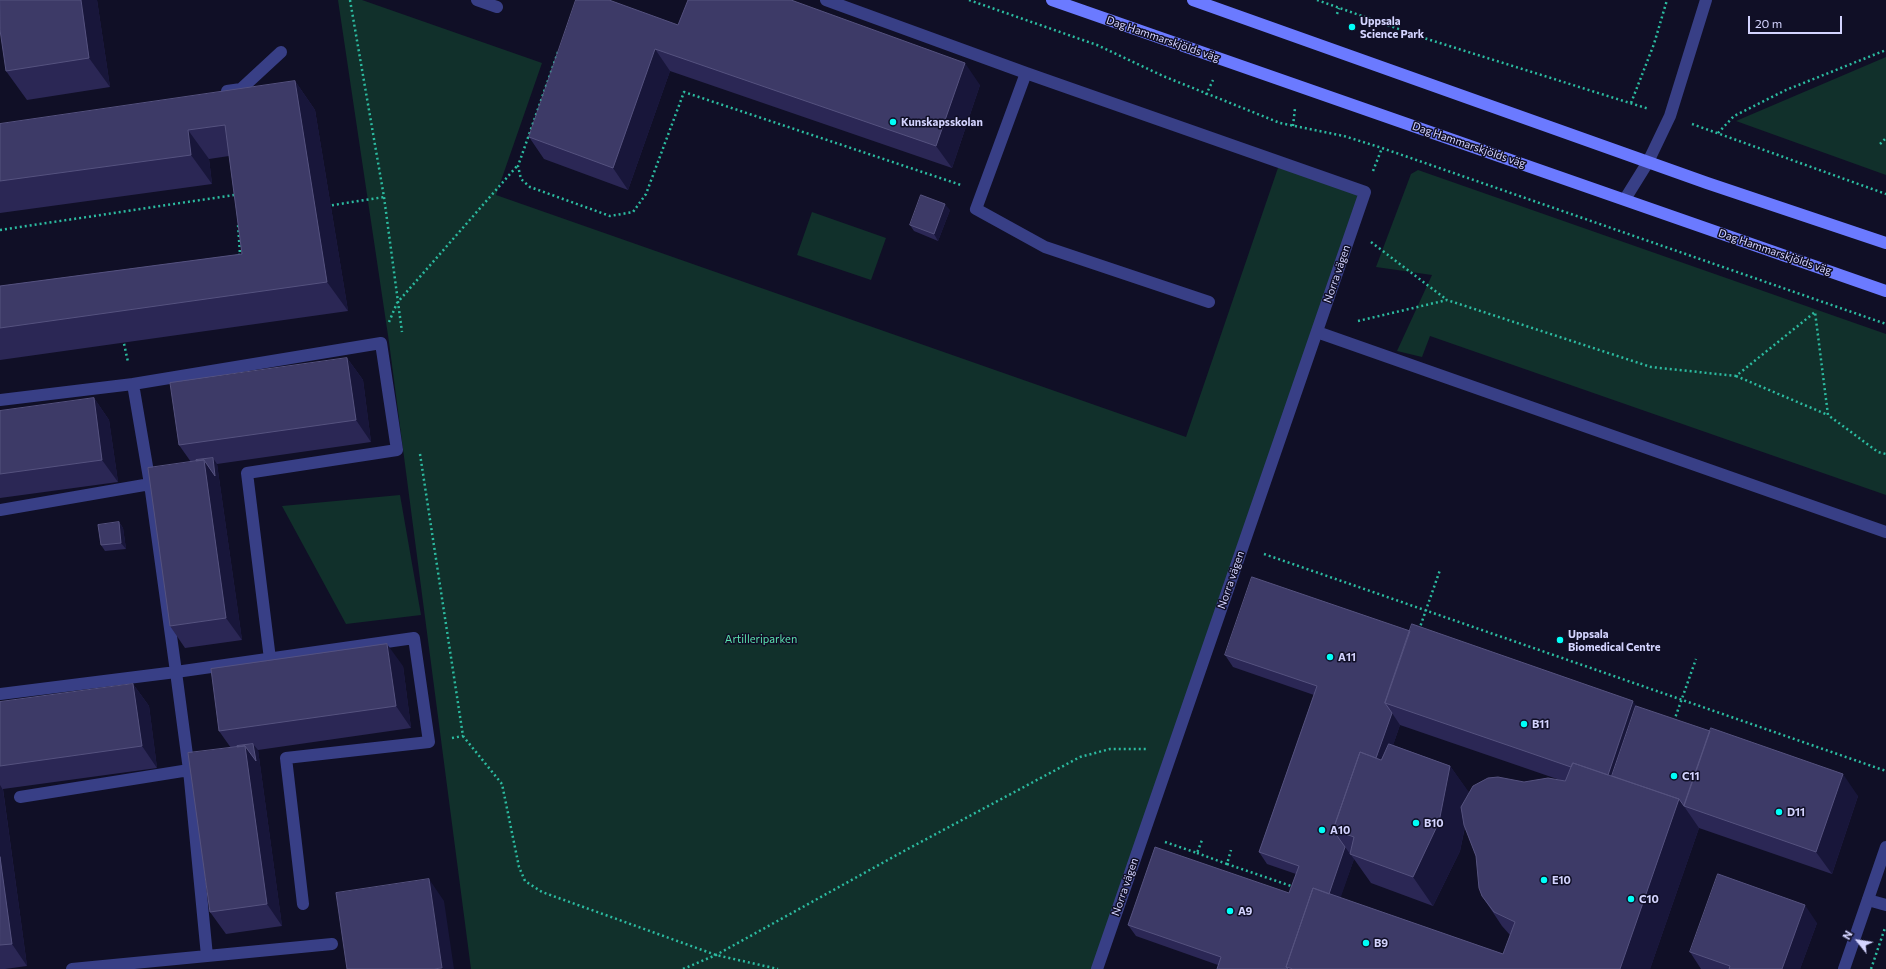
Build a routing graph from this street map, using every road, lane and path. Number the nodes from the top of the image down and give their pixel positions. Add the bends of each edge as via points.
1 (350, 0) edge
2 (477, 0) edge
3 (826, 0) edge
4 (969, 0) edge
5 (1052, 0) edge
6 (1193, 0) edge
7 (1317, 0) edge
8 (1667, 0) edge
9 (1706, 0) edge
10 (1322, 1) edge
11 (497, 7) dead end
12 (1339, 8) junction
13 (1337, 14) dead end
14 (1424, 38) junction
15 (1422, 42) dead end
16 (560, 45) edge
17 (1886, 50) edge
18 (281, 52) dead end
19 (1026, 74) junction
20 (1214, 77) dead end
21 (218, 92) edge
22 (1206, 95) junction
23 (1631, 103) junction
24 (1295, 105) dead end
25 (1670, 116) junction
26 (1293, 126) junction
27 (1718, 133) junction
28 (1886, 138) edge
29 (1880, 144) dead end
30 (1648, 162) junction
31 (518, 166) junction
32 (982, 192) junction
33 (1886, 194) edge
34 (384, 197) junction
35 (1625, 199) junction
36 (235, 201) edge
37 (324, 206) dead end
38 (238, 219) edge
39 (1352, 229) junction
40 (0, 230) edge
41 (1886, 243) edge
42 (232, 256) edge
43 (1886, 291) edge
44 (1447, 300) junction
45 (1209, 302) dead end
46 (397, 303) junction
47 (1355, 322) dead end
48 (1886, 324) edge
49 (1317, 332) junction
50 (402, 335) dead end
51 (123, 336) edge
52 (1736, 376) junction
53 (133, 384) junction
54 (0, 400) edge
55 (1828, 414) junction
56 (420, 453) dead end
57 (1886, 454) edge
58 (150, 484) junction
59 (0, 510) edge
60 (1886, 532) edge
61 (1243, 547) junction
62 (1440, 570) dead end
63 (1426, 610) junction
64 (1416, 636) edge
65 (270, 659) junction
66 (1696, 659) dead end
67 (176, 672) junction
68 (0, 694) edge
69 (1682, 700) junction
70 (1673, 725) edge
71 (1173, 749) junction
72 (189, 770) junction
73 (1886, 771) edge
74 (20, 797) dead end
75 (1144, 835) junction
76 (1202, 840) dead end
77 (1886, 847) edge
78 (1231, 850) dead end
79 (1197, 854) junction
80 (1226, 864) junction
81 (1296, 888) edge
82 (1868, 900) junction
83 (303, 904) dead end
84 (1886, 905) edge
85 (1886, 926) edge
86 (332, 944) dead end
87 (716, 955) junction
88 (207, 956) junction
89 (72, 969) edge
90 (683, 969) edge
91 (778, 969) edge
92 (1097, 969) edge
93 (1844, 969) edge
94 (1871, 969) edge

1 - 34 path
2 - 11 street
3 - 19 street
4 - 22 path via 1097,45
5 - 35 main road, Dag Hammarskjölds väg
6 - 30 main road
7 - 10 path
8 - 23 path via 1654,44
9 - 25 street
10 - 12 path
12 - 13 path
12 - 14 path
14 - 15 path
14 - 23 path
16 - 31 path
17 - 27 path via 1786,90 1734,116
18 - 21 street via 241,89
19 - 32 street
19 - 39 street, Norra vägen via 1365,192
20 - 22 path
22 - 26 path
23 - 25 path
24 - 26 path
25 - 27 path
25 - 30 street
26 - 48 path via 1344,136 1382,148
27 - 33 path
28 - 29 path
30 - 35 street
30 - 41 main road
31 - 32 path via 521,180 530,186 610,216 633,212 646,194 684,92
31 - 46 path
32 - 45 street via 976,209 1046,247
34 - 37 path
34 - 46 path
35 - 43 main road, Dag Hammarskjölds väg
36 - 40 path via 234,194
38 - 42 path via 240,255
39 - 44 path
39 - 49 street, Norra vägen
44 - 47 path
44 - 52 path via 1651,367
46 - 50 path
49 - 60 street
49 - 61 street, Norra vägen
51 - 53 path
52 - 55 path
52 - 55 path via 1815,312
53 - 54 street
53 - 58 street
53 - 65 street via 381,343 397,450 247,473
55 - 57 path via 1878,452
56 - 87 path via 463,736 502,784 519,867 525,881 542,892
58 - 59 street
58 - 67 street
61 - 63 path
61 - 71 street, Norra vägen
62 - 63 path
63 - 64 path
63 - 69 path
65 - 67 street
65 - 83 street via 414,638 429,742 286,758
66 - 69 path
67 - 68 street
67 - 72 street
69 - 70 path
69 - 73 path
71 - 75 street, Norra vägen
71 - 87 path via 1110,749 1080,757
72 - 74 street
72 - 88 street
75 - 79 path
75 - 92 street, Norra vägen
76 - 79 path
77 - 82 street
78 - 80 path
79 - 80 path
80 - 81 path
82 - 84 street
82 - 93 street
85 - 94 path
86 - 88 street
87 - 90 path
87 - 91 path
88 - 89 street

